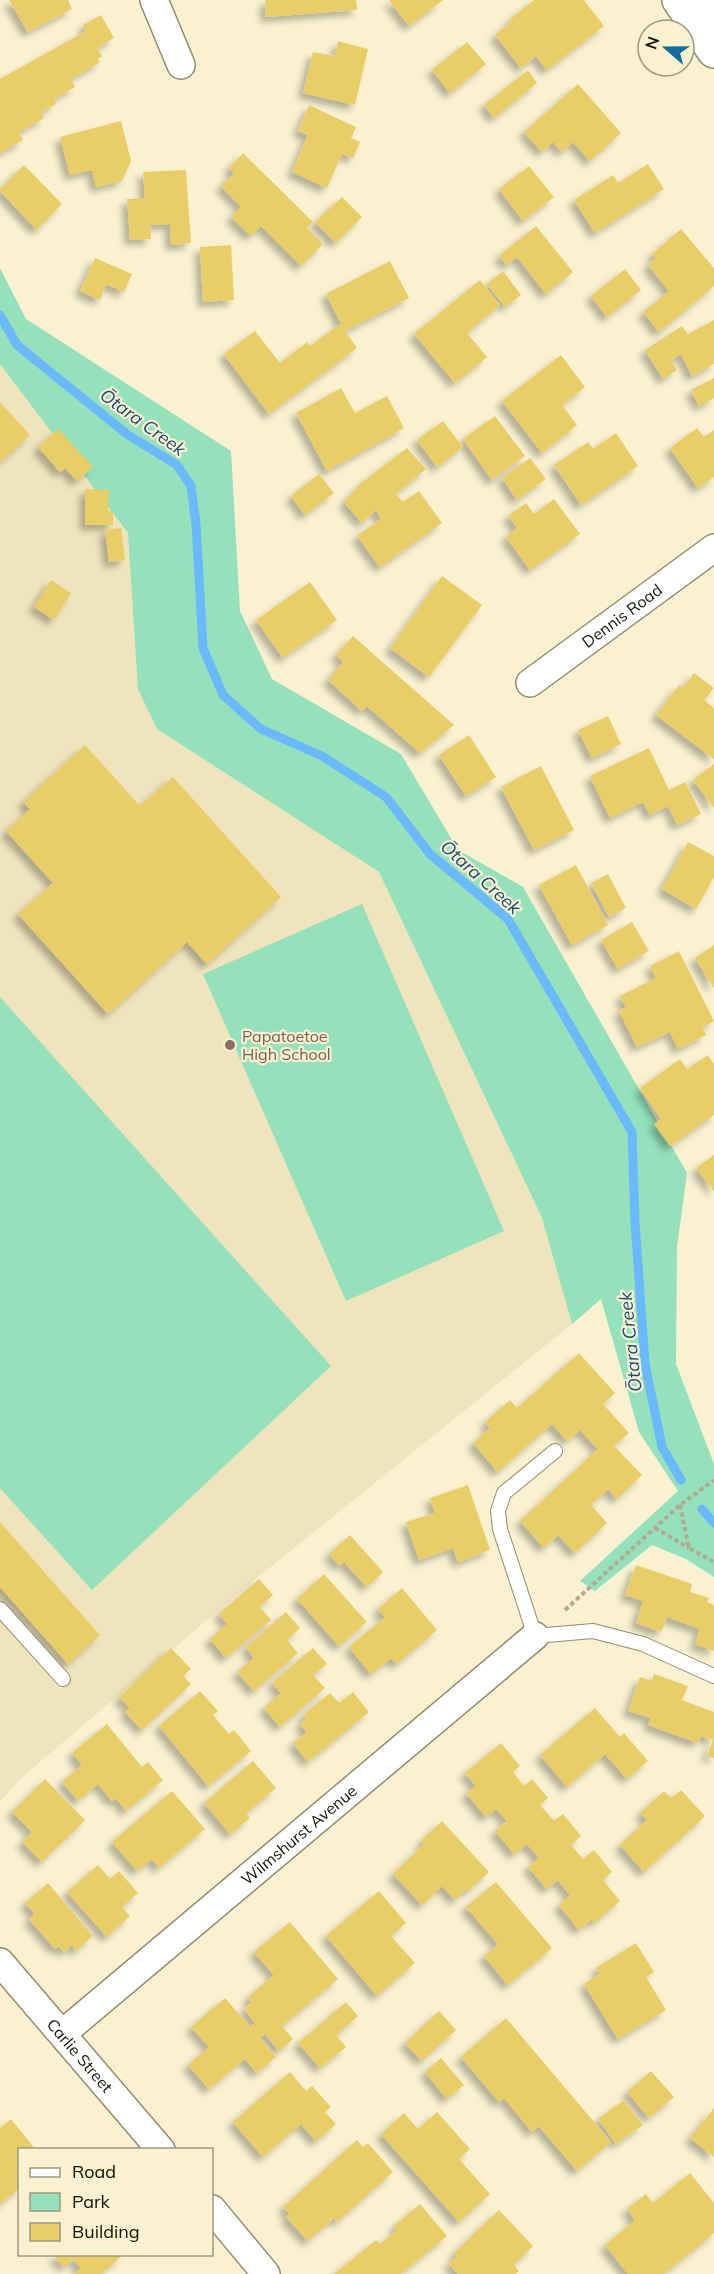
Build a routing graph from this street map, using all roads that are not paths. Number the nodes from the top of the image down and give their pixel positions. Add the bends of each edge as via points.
1 (154, 0) edge
2 (695, 9) edge
3 (714, 51) edge
4 (181, 65) dead end
5 (714, 548) edge
6 (530, 683) dead end
7 (555, 1451) dead end
8 (0, 1609) edge
9 (535, 1636) junction
10 (714, 1676) edge
11 (63, 1679) dead end
12 (0, 1962) edge
13 (63, 2033) junction
14 (159, 2148) edge
15 (213, 2210) edge
16 (266, 2274) edge

1 - 4 street
2 - 3 street
5 - 6 street, Dennis Road
7 - 9 lane via 504,1493 498,1511 500,1530
8 - 11 lane
9 - 10 lane via 593,1631 643,1644
9 - 13 street, Wilmshurst Avenue
12 - 13 street, Carlie Street
13 - 14 street, Carlie Street
15 - 16 street

